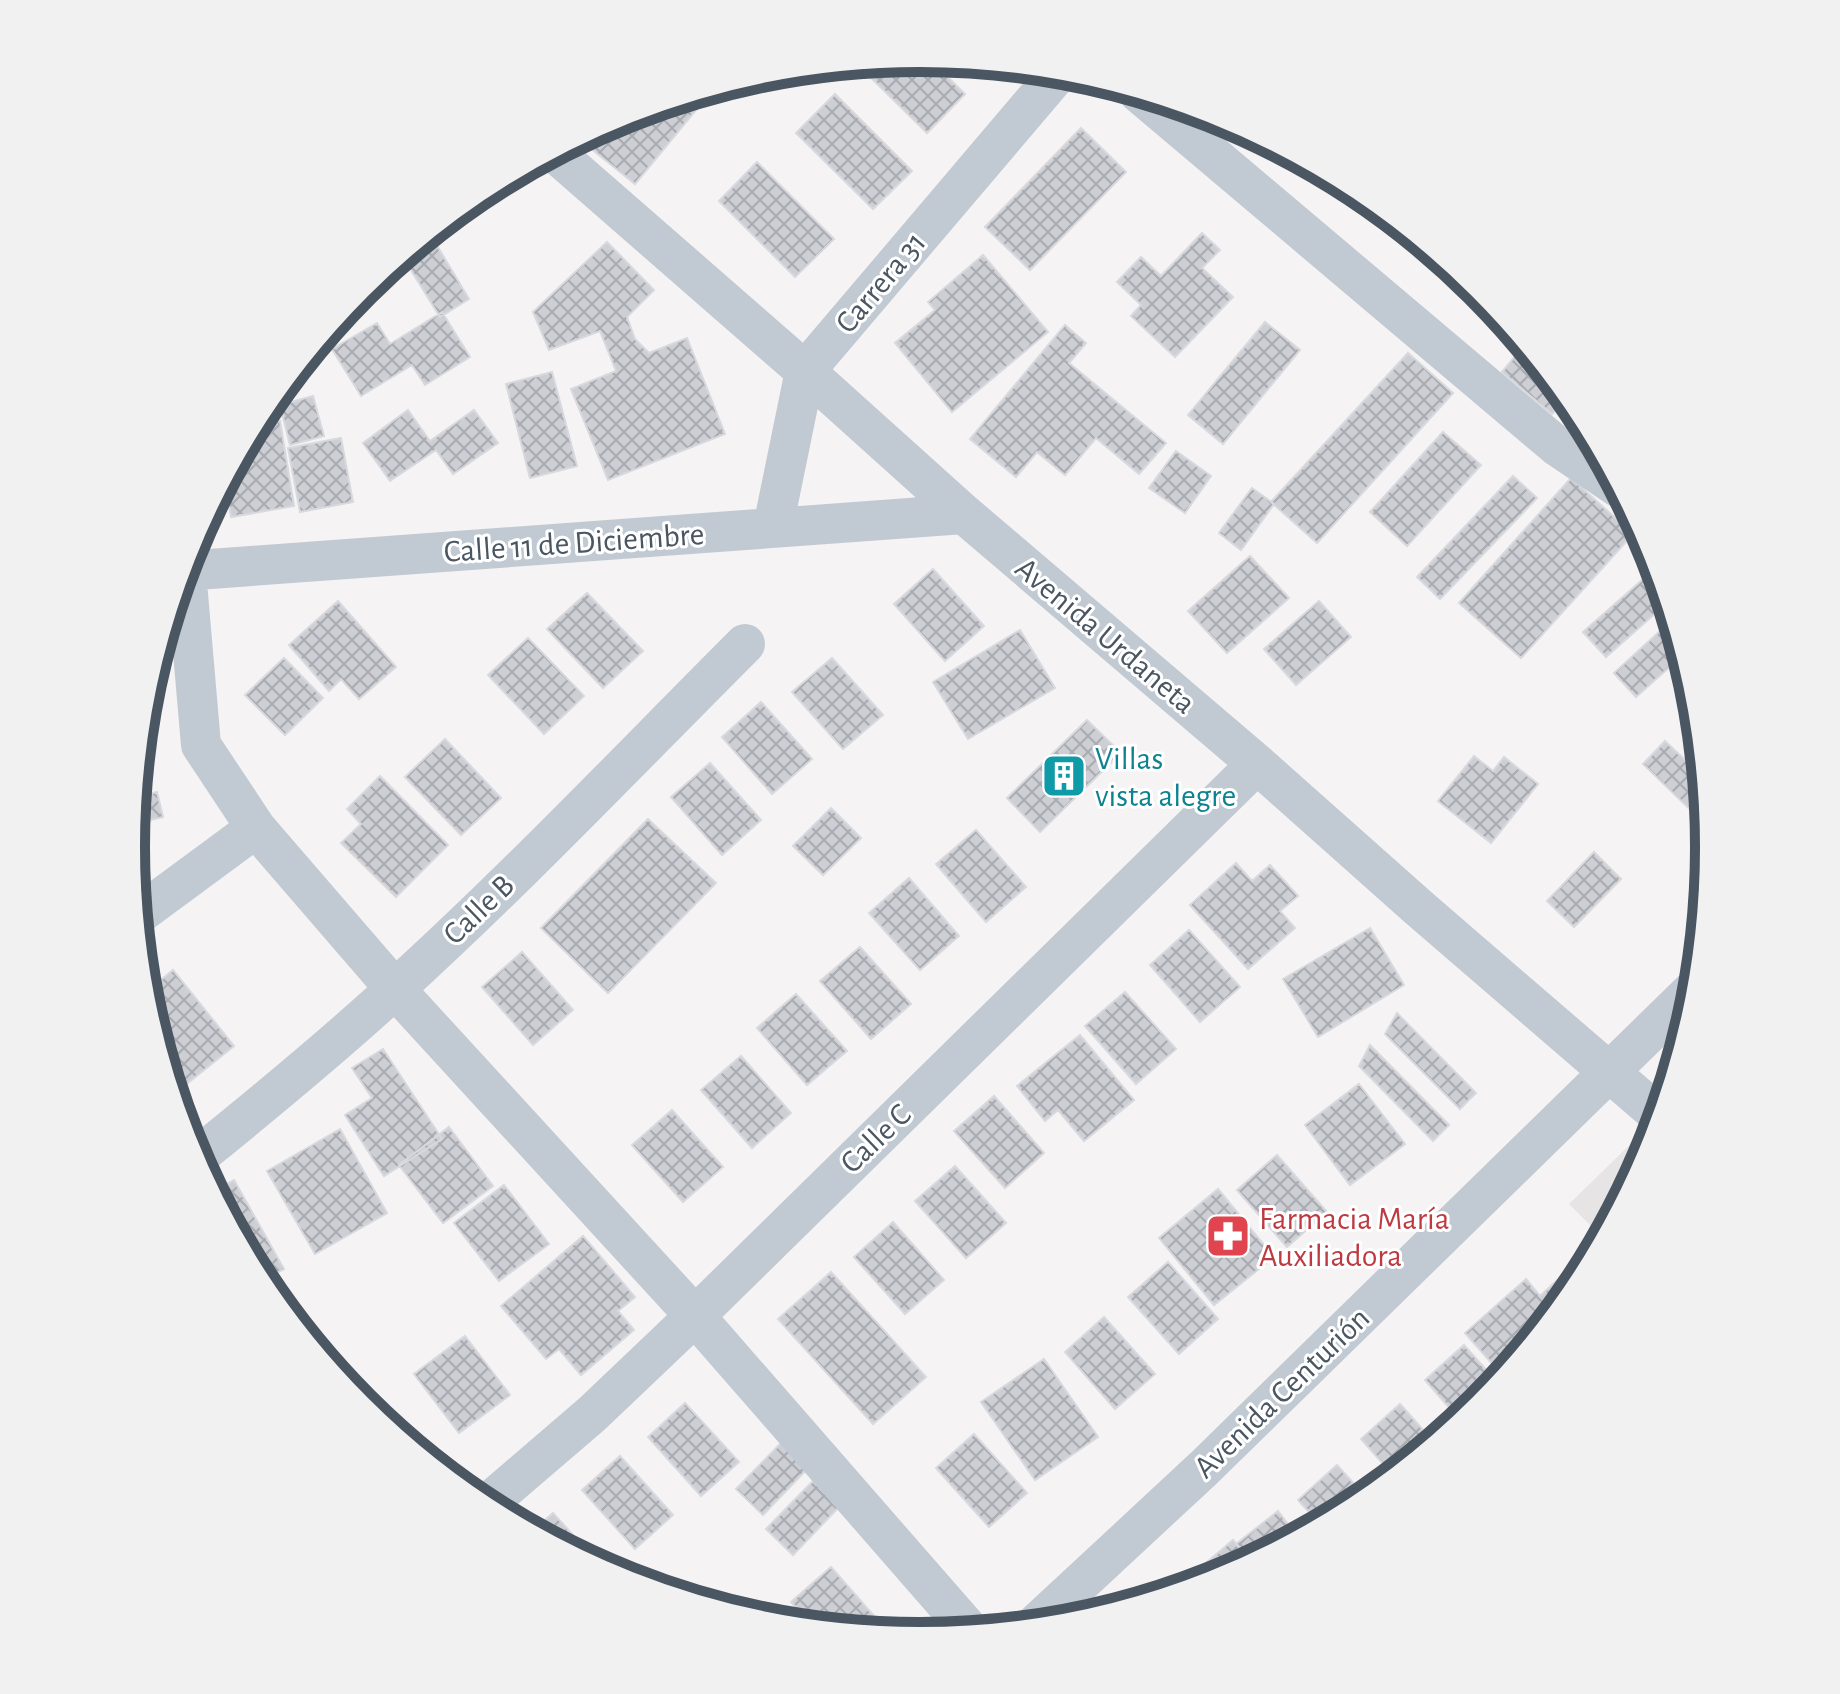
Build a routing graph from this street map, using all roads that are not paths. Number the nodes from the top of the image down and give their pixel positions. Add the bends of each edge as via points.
1 (1049, 84) edge
2 (1161, 110) edge
3 (563, 160) edge
4 (805, 371) junction
5 (1586, 452) edge
6 (964, 514) junction
7 (773, 527) junction
8 (196, 570) edge
9 (187, 597) edge
10 (745, 644) dead end
11 (1257, 764) junction
12 (256, 828) junction
13 (148, 908) edge
14 (395, 989) junction
15 (1679, 1005) edge
16 (1611, 1073) junction
17 (1650, 1107) edge
18 (207, 1150) edge
19 (695, 1316) junction
20 (497, 1496) edge
21 (1051, 1610) edge
22 (961, 1620) edge

1 - 4 street, Carrera 31
2 - 5 street
3 - 4 street, Avenida Urdaneta
4 - 6 street, Avenida Urdaneta
4 - 7 street, Carrera 31
6 - 7 street, Calle 11 de Diciembre
6 - 11 street, Avenida Urdaneta
7 - 8 street, Calle 11 de Diciembre
9 - 12 street via 201,745
10 - 14 street, Calle B
11 - 16 street, Avenida Urdaneta
11 - 19 street, Calle C
12 - 13 street
12 - 14 street
14 - 18 street, Calle B
14 - 19 street
15 - 16 street, Avenida Centurión
16 - 17 street, Avenida Urdaneta
16 - 21 street, Avenida Centurión
19 - 20 street, Calle C
19 - 22 street

